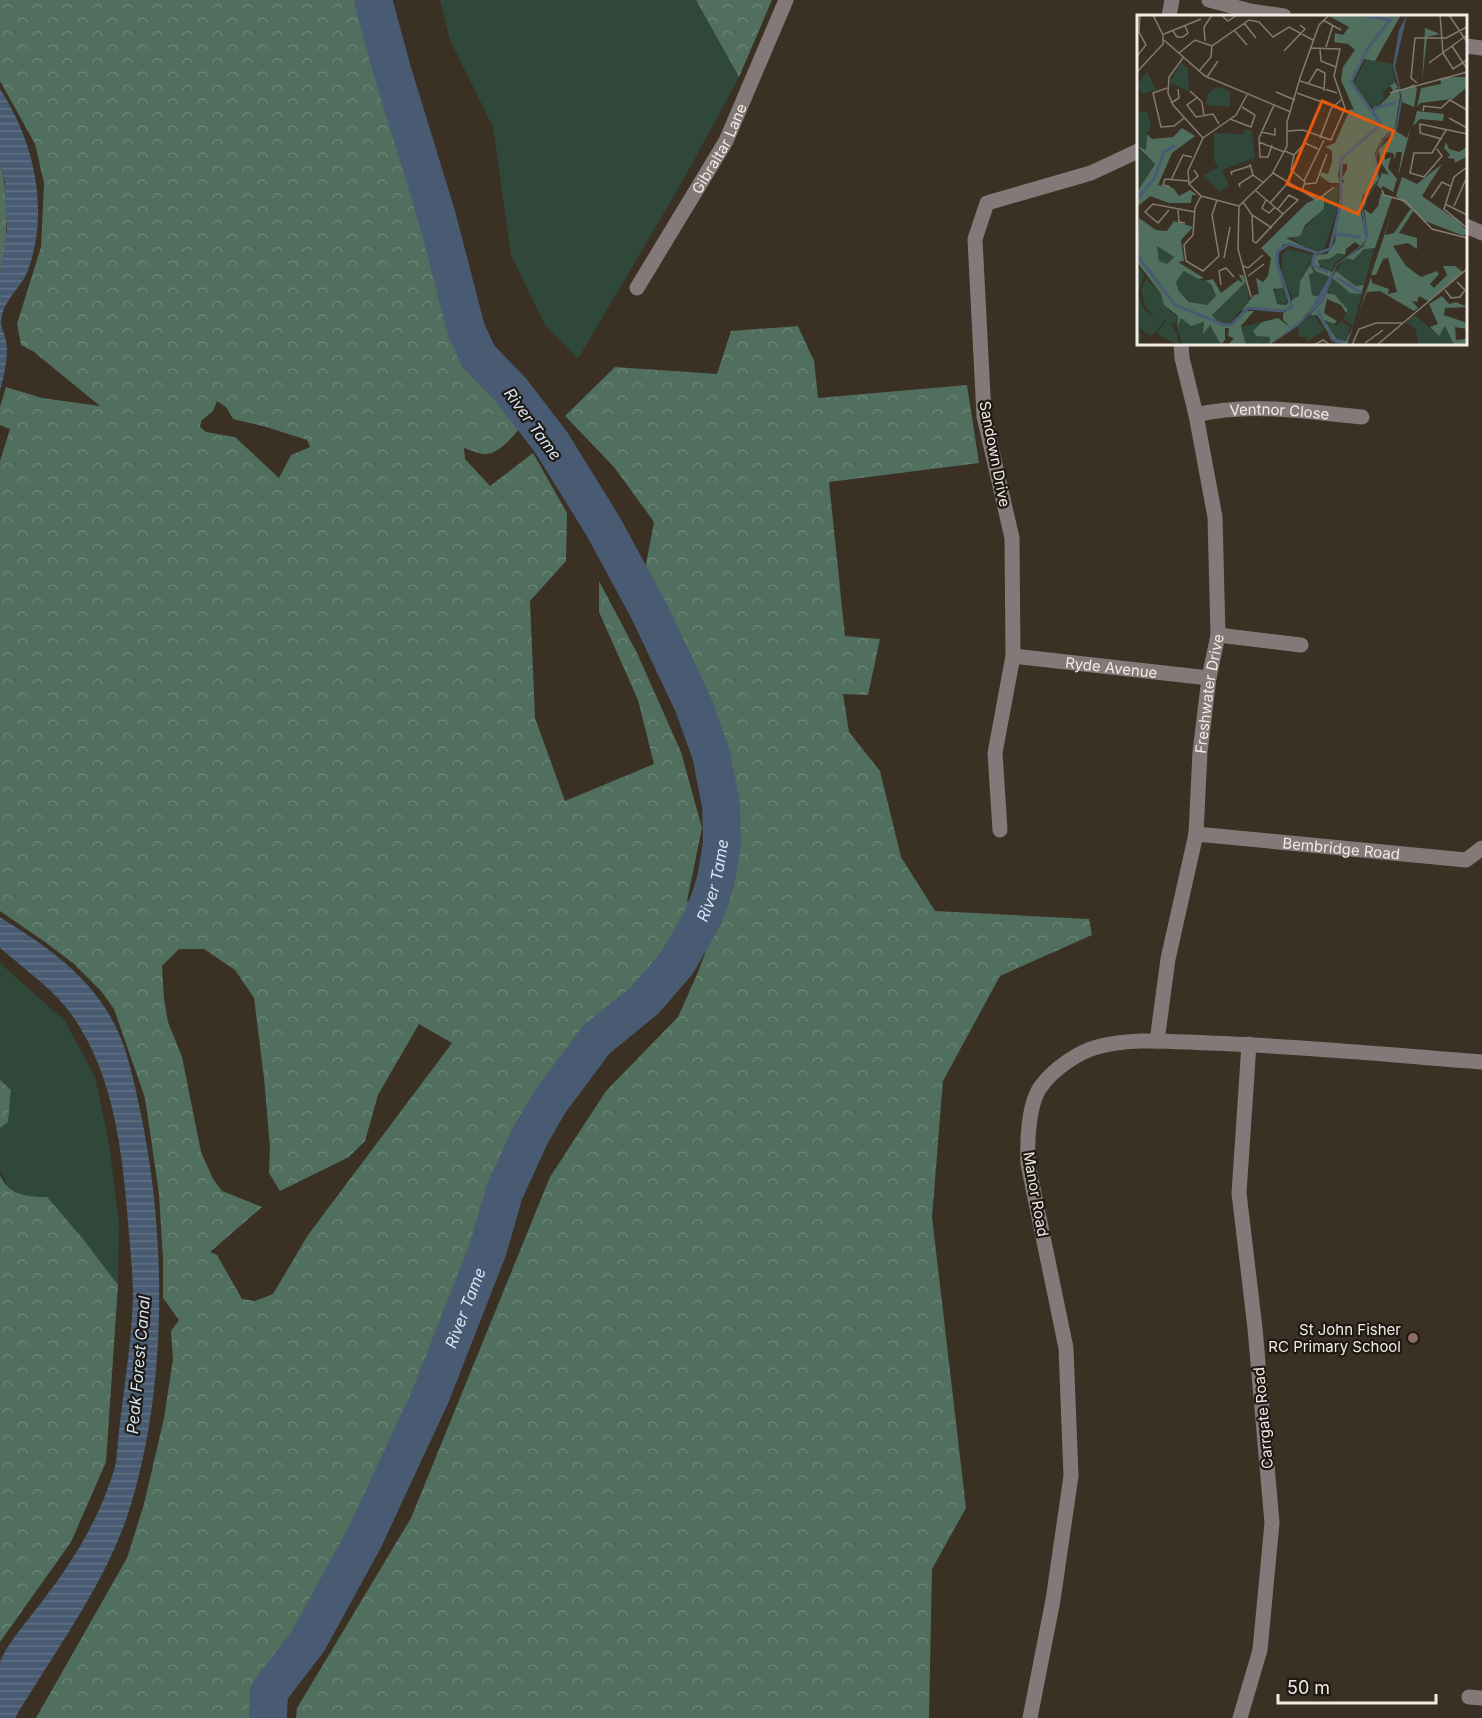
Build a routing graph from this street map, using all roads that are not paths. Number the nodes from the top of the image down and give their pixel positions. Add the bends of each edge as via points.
1 (786, 0) edge
2 (1172, 0) edge
3 (1209, 0) edge
4 (1169, 15) edge
5 (1277, 15) edge
6 (1467, 46) edge
7 (1482, 48) edge
8 (1137, 151) edge
9 (1467, 226) edge
10 (1482, 233) edge
11 (637, 288) dead end
12 (1181, 345) edge
13 (1196, 415) junction
14 (1362, 417) dead end
15 (1218, 635) junction
16 (1301, 645) dead end
17 (1013, 656) junction
18 (1209, 678) junction
19 (1000, 830) dead end
20 (1196, 834) junction
21 (1482, 848) edge
22 (1157, 1041) junction
23 (1249, 1044) junction
24 (1482, 1062) edge
25 (1030, 1718) edge
26 (1240, 1718) edge

1 - 11 street, Gibraltar Lane via 726,141
2 - 4 street
3 - 5 street
6 - 7 street
8 - 17 street, Sandown Drive via 1091,173 987,203 975,239 984,416 1011,538
9 - 10 street
12 - 13 street, Freshwater Drive
13 - 14 street, Ventnor Close via 1244,408
13 - 15 street, Freshwater Drive via 1215,517
15 - 16 street
15 - 18 street, Freshwater Drive
17 - 18 street, Ryde Avenue
17 - 19 street, Sandown Drive via 995,753
18 - 20 street, Freshwater Drive
20 - 21 street, Bembridge Road via 1466,861
20 - 22 street, Freshwater Drive via 1168,959
22 - 23 street, Manor Road
22 - 25 street, Manor Road via 1095,1047 1072,1059 1040,1086 1031,1115 1028,1164 1066,1348 1071,1476
23 - 24 street, Manor Road
23 - 26 street, Carrgate Road via 1239,1193 1272,1522 1260,1650

